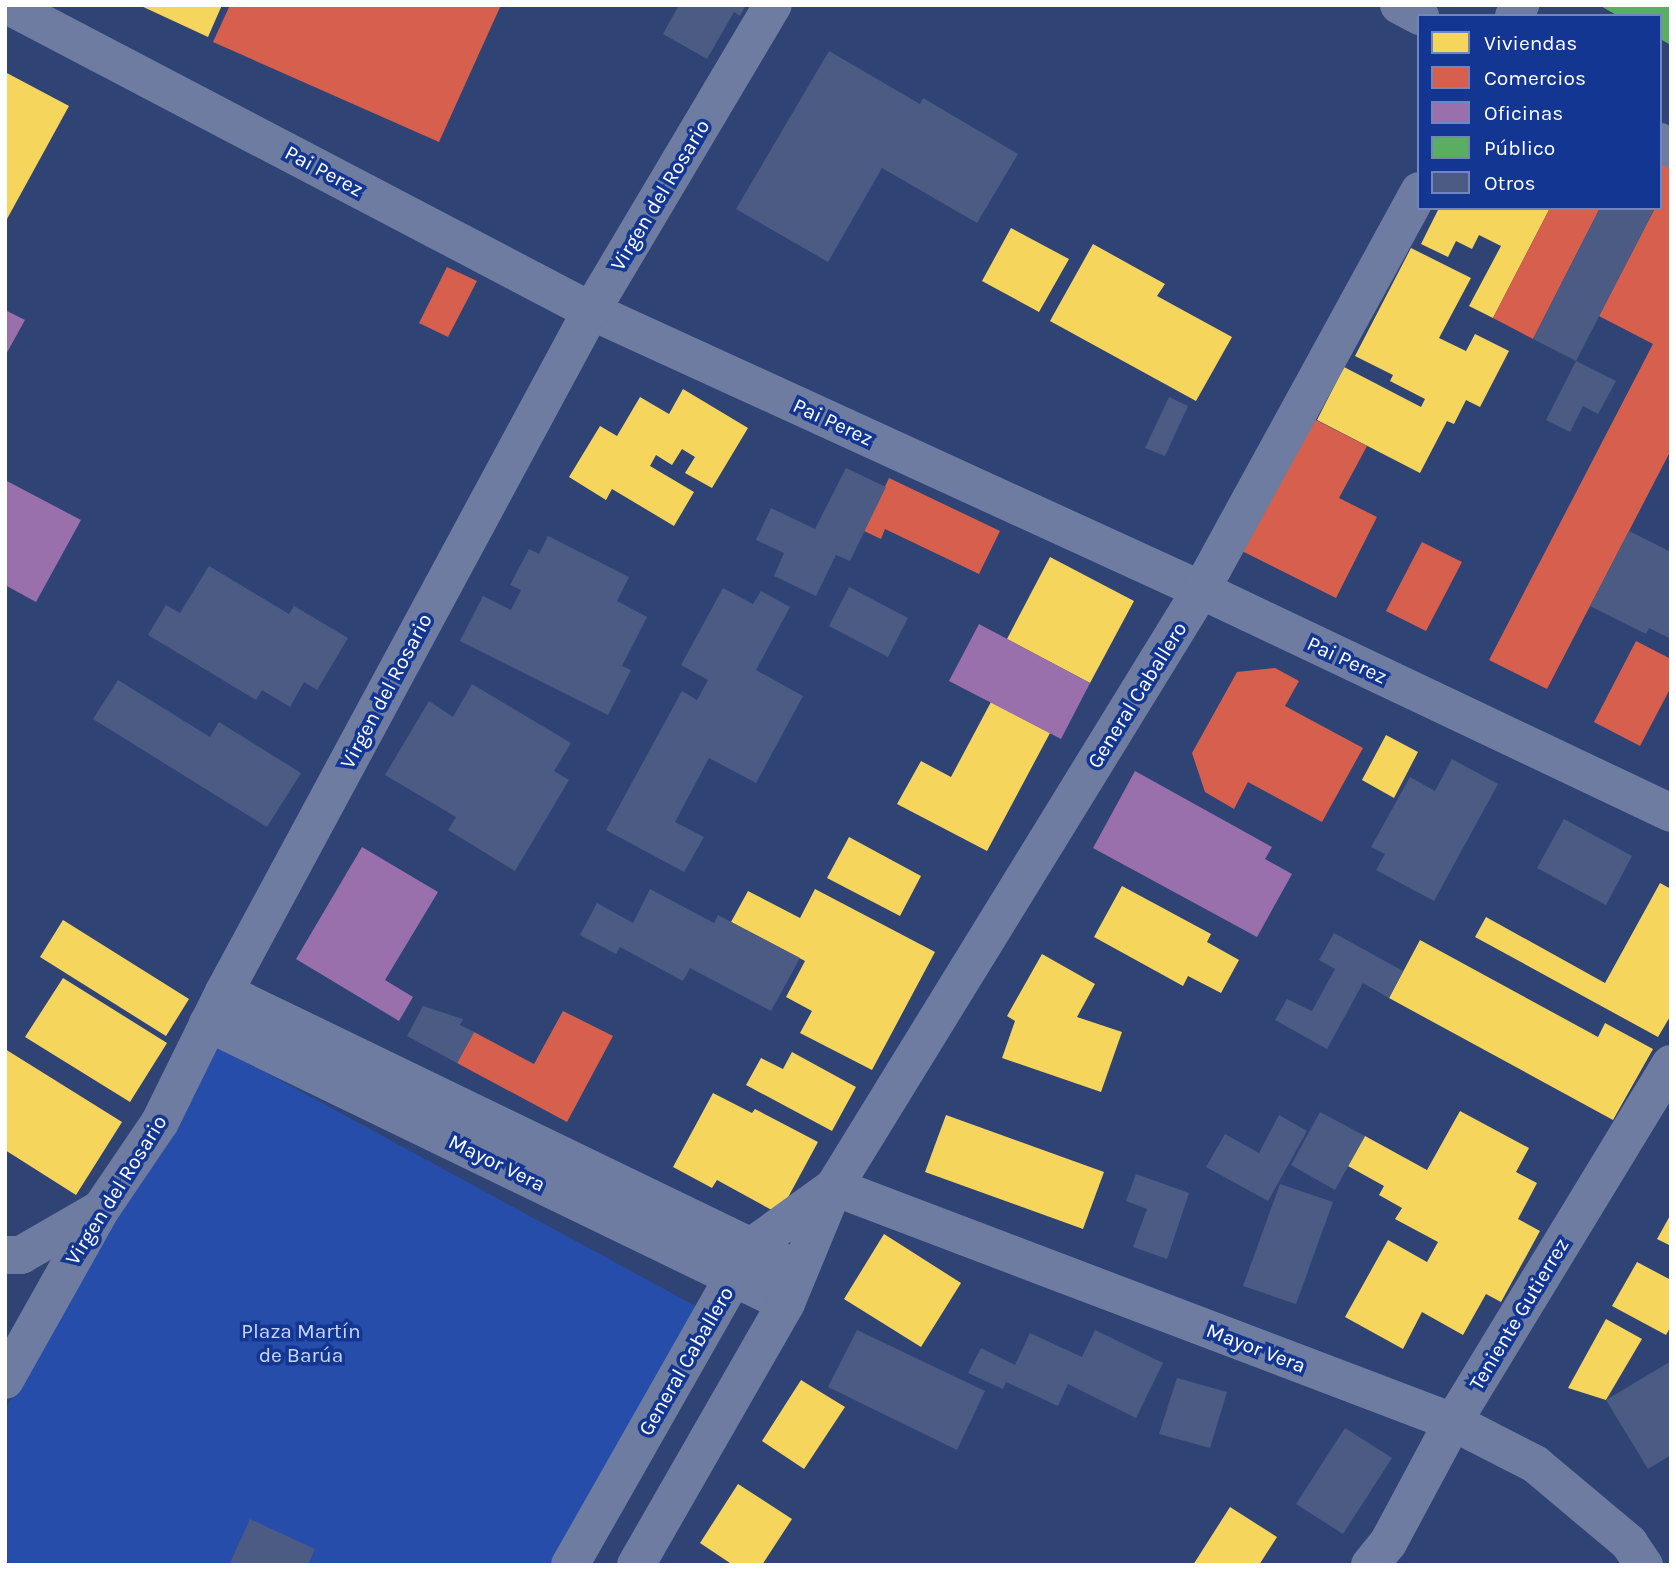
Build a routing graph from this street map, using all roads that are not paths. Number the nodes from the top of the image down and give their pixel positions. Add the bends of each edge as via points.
1 (7, 5) edge
2 (773, 5) edge
3 (1399, 5) edge
4 (1417, 14) edge
5 (1417, 195) edge
6 (591, 311) junction
7 (1201, 590) junction
8 (1671, 813) edge
9 (216, 1007) junction
10 (1671, 1064) edge
11 (834, 1187) junction
12 (101, 1209) junction
13 (11, 1251) edge
14 (742, 1263) junction
15 (793, 1287) junction
16 (5, 1380) edge
17 (1453, 1422) junction
18 (570, 1565) edge
19 (636, 1565) edge
20 (1370, 1565) edge
21 (1644, 1565) edge

1 - 6 street, Pai Perez
2 - 6 street, Virgen del Rosario
3 - 4 street
5 - 7 street, General Caballero
6 - 7 street, Pai Perez
6 - 9 street, Virgen del Rosario
7 - 8 street, Pai Perez
7 - 11 street, General Caballero
9 - 12 street, Virgen del Rosario via 160,1122
9 - 14 street, Mayor Vera
10 - 17 street, Teniente Gutierrez
11 - 14 street, General Caballero
11 - 15 street, General Caballero
11 - 17 street, Mayor Vera
12 - 13 street
12 - 16 street, Virgen del Rosario
14 - 15 street, Mayor Vera
14 - 18 street, General Caballero
15 - 19 street, General Caballero
17 - 20 street, Teniente Gutierrez via 1388,1543
17 - 21 street, Mayor Vera via 1535,1464 1629,1543

